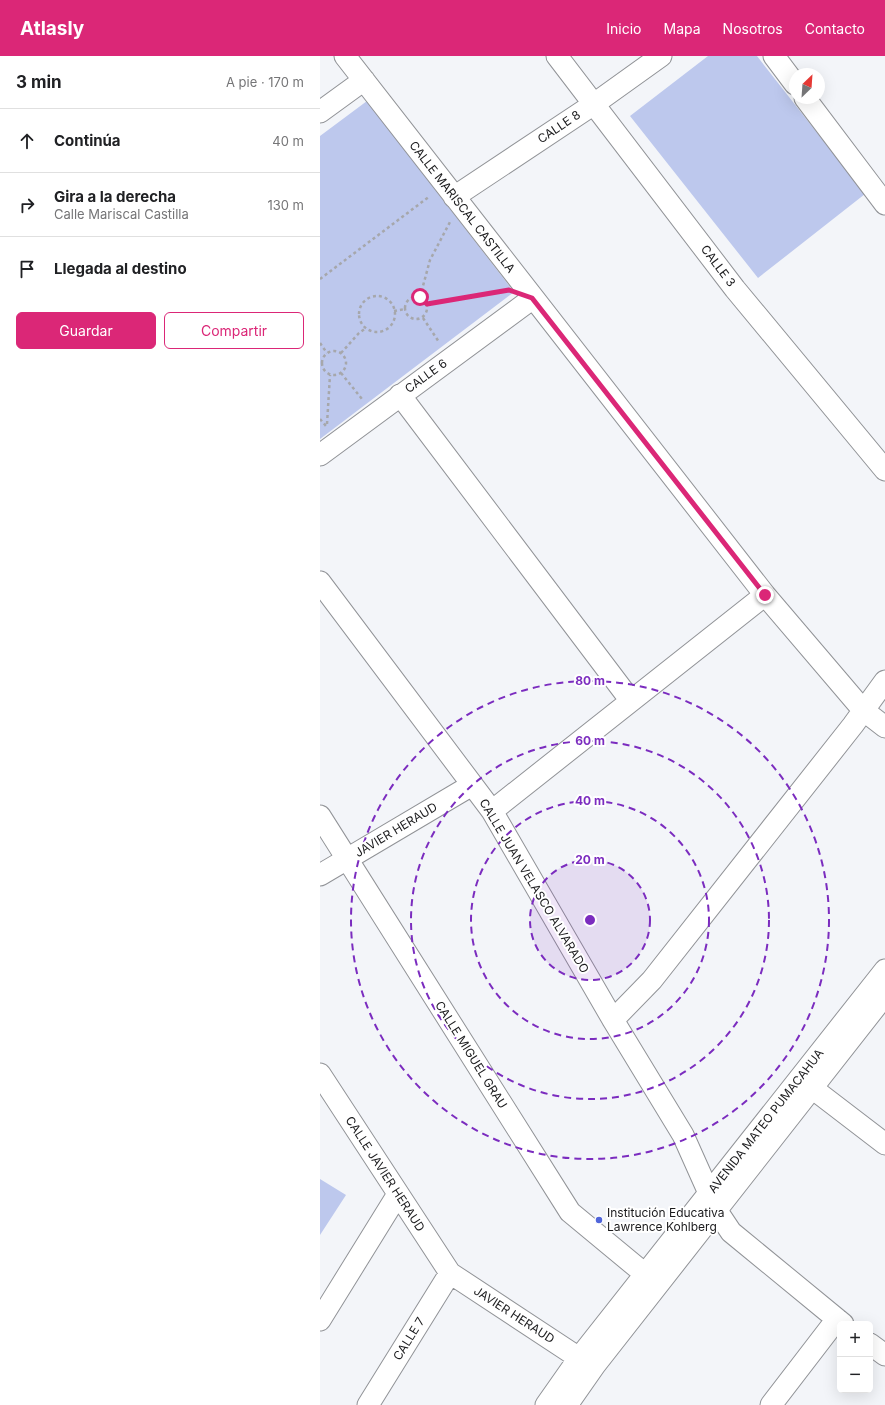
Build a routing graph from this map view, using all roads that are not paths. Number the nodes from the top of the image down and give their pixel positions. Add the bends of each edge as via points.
1 (345, 56) edge
2 (557, 56) edge
3 (661, 56) edge
4 (774, 56) edge
5 (789, 76) edge
6 (364, 80) junction
7 (594, 104) junction
8 (810, 104) edge
9 (320, 112) edge
10 (885, 204) edge
11 (454, 207) junction
12 (532, 298) junction
13 (400, 395) junction
14 (320, 455) edge
15 (885, 470) edge
16 (320, 582) edge
17 (765, 595) junction
18 (885, 681) edge
19 (631, 701) junction
20 (863, 710) junction
21 (885, 728) edge
22 (472, 785) junction
23 (492, 811) junction
24 (320, 816) edge
25 (348, 859) junction
26 (320, 875) edge
27 (885, 970) edge
28 (885, 995) edge
29 (613, 1020) junction
30 (320, 1074) edge
31 (817, 1092) junction
32 (885, 1144) edge
33 (398, 1194) junction
34 (714, 1202) junction
35 (450, 1273) junction
36 (645, 1274) junction
37 (320, 1320) edge
38 (839, 1321) edge
39 (837, 1326) edge
40 (873, 1346) edge
41 (885, 1355) edge
42 (579, 1358) junction
43 (368, 1405) edge
44 (546, 1405) edge
45 (567, 1405) edge
46 (771, 1405) edge

1 - 6 street, CALLE MARISCAL CASTILLA
2 - 7 street, CALLE 3
3 - 7 street, CALLE 8
4 - 5 street
6 - 9 street
6 - 11 street, CALLE MARISCAL CASTILLA
7 - 11 street, CALLE 8
7 - 15 street, CALLE 3 via 735,289
8 - 10 street
11 - 12 street, CALLE MARISCAL CASTILLA
12 - 13 street, CALLE 6
12 - 17 street, CALLE MARISCAL CASTILLA
13 - 14 street, CALLE 6
13 - 19 street
16 - 22 street, CALLE JUAN VELASCO ALVARADO
17 - 19 street
17 - 20 street, CALLE MARISCAL CASTILLA
18 - 20 street
19 - 23 street
20 - 21 street, CALLE MARISCAL CASTILLA
20 - 29 street via 652,980
22 - 23 street, CALLE JUAN VELASCO ALVARADO
22 - 25 street, JAVIER HERAUD
23 - 29 street, CALLE JUAN VELASCO ALVARADO
24 - 25 street, CALLE MIGUEL GRAU
25 - 26 street, JAVIER HERAUD
25 - 36 street, CALLE MIGUEL GRAU via 570,1212
27 - 34 street, AVENIDA MATEO PUMACAHUA
28 - 31 street, AVENIDA MATEO PUMACAHUA
29 - 34 street, CALLE JUAN VELASCO ALVARADO via 684,1135
30 - 33 street, CALLE JAVIER HERAUD
31 - 32 street
31 - 34 street, AVENIDA MATEO PUMACAHUA
33 - 35 street, CALLE JAVIER HERAUD
33 - 37 street
34 - 36 street, AVENIDA MATEO PUMACAHUA
34 - 38 street via 731,1232
34 - 45 street, AVENIDA MATEO PUMACAHUA
35 - 42 street, JAVIER HERAUD
35 - 43 street, CALLE 7
36 - 42 street, AVENIDA MATEO PUMACAHUA
39 - 46 street
40 - 41 street
42 - 44 street, AVENIDA MATEO PUMACAHUA

